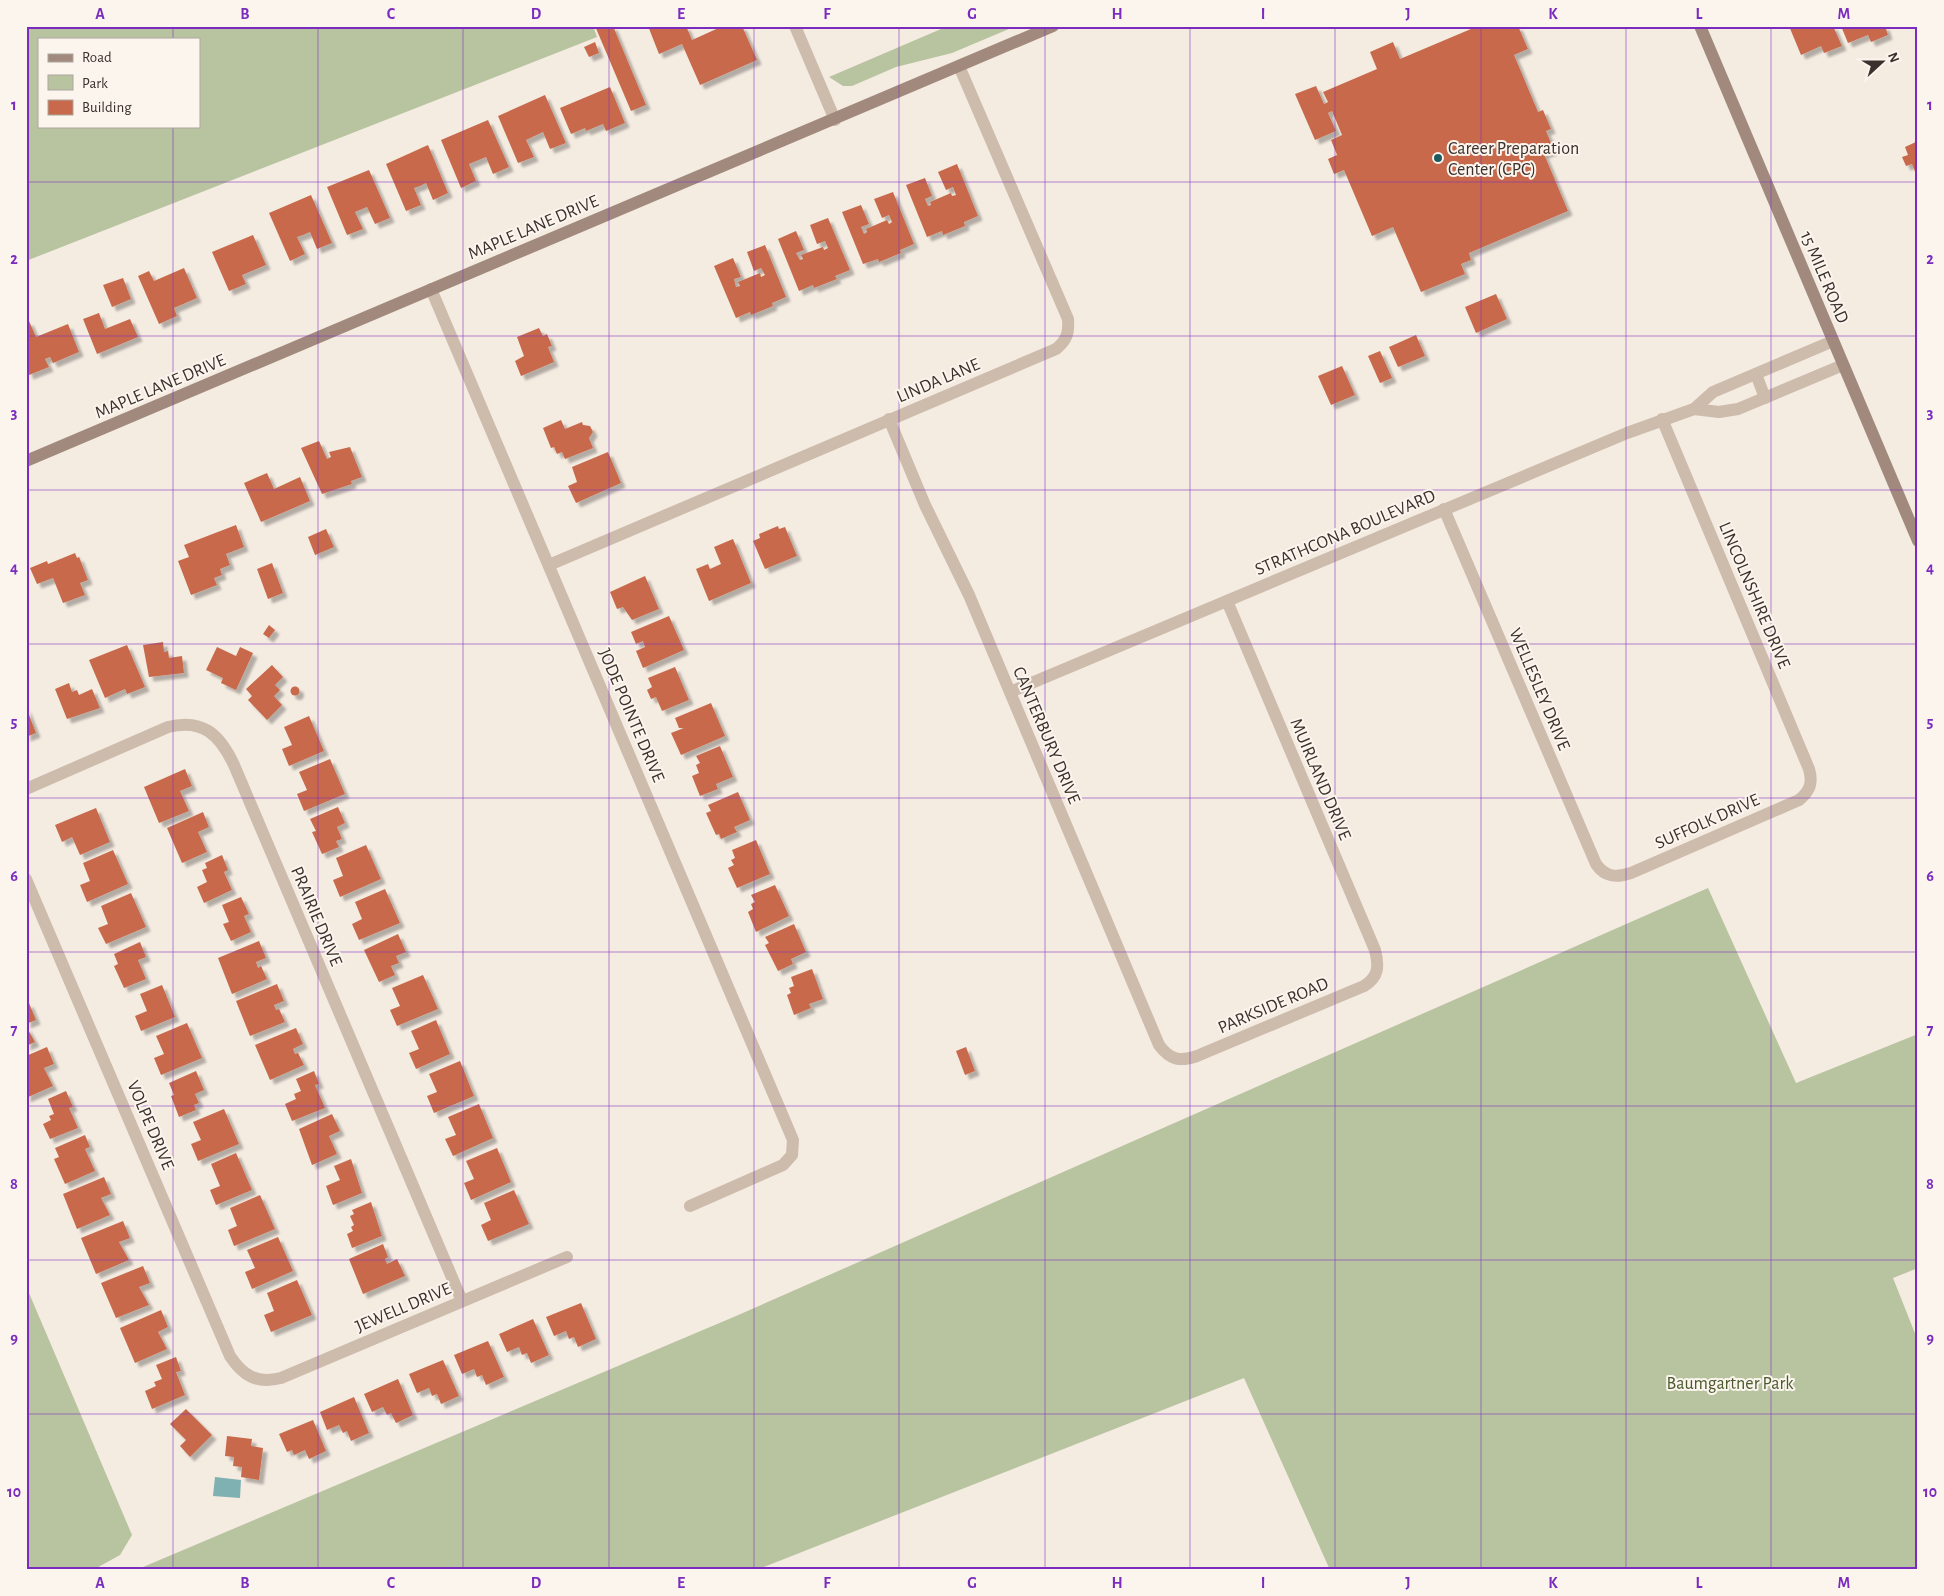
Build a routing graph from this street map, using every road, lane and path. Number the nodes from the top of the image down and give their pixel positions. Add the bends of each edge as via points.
1 (795, 26) edge
2 (1053, 26) edge
3 (1700, 26) edge
4 (959, 66) junction
5 (834, 120) junction
6 (431, 289) junction
7 (1833, 341) junction
8 (1843, 365) junction
9 (1756, 374) junction
10 (1765, 398) junction
11 (1694, 408) junction
12 (889, 419) junction
13 (1662, 419) junction
14 (26, 461) edge
15 (1444, 509) junction
16 (1918, 541) edge
17 (549, 565) junction
18 (1227, 601) junction
19 (1010, 692) junction
20 (1810, 786) joint
21 (26, 789) edge
22 (1611, 876) joint
23 (26, 879) edge
24 (1377, 972) joint
25 (1175, 1060) joint
26 (690, 1206) dead end
27 (567, 1257) dead end
28 (462, 1301) junction
29 (252, 1379) joint

1 - 5 street
2 - 4 street, MAPLE LANE DRIVE
3 - 7 street, 15 MILE ROAD
4 - 5 street, MAPLE LANE DRIVE
4 - 12 street, LINDA LANE via 1068,319 1068,331 1065,342 1056,350
5 - 6 street, MAPLE LANE DRIVE
6 - 14 street, MAPLE LANE DRIVE
6 - 17 street, JODE POINTE DRIVE
7 - 8 street, 15 MILE ROAD
7 - 9 street, STRATHCONA BOULEVARD
8 - 10 street, STRATHCONA BOULEVARD
8 - 16 street, 15 MILE ROAD
9 - 10 street
9 - 11 street, STRATHCONA BOULEVARD via 1713,392
10 - 11 street, STRATHCONA BOULEVARD via 1719,412
11 - 13 street, STRATHCONA BOULEVARD
12 - 17 street, LINDA LANE
12 - 19 street, CANTERBURY DRIVE
13 - 15 street, STRATHCONA BOULEVARD
13 - 20 street, LINCOLNSHIRE DRIVE via 1805,760 1811,776
15 - 18 street, STRATHCONA BOULEVARD
15 - 22 street, WELLESLEY DRIVE via 1596,864 1602,873
17 - 26 street, JODE POINTE DRIVE via 793,1140 792,1155 783,1166
18 - 19 street, STRATHCONA BOULEVARD
18 - 24 street, MUIRLAND DRIVE via 1374,950
19 - 25 street, CANTERBURY DRIVE via 1159,1046
20 - 22 street, SUFFOLK DRIVE via 1799,800 1631,873
21 - 28 street, PRAIRIE DRIVE via 168,727 197,726 219,739 234,765
23 - 29 street, VOLPE DRIVE via 230,1356 237,1367
24 - 25 street, PARKSIDE ROAD via 1364,986 1186,1060
27 - 28 street, JEWELL DRIVE
28 - 29 street, JEWELL DRIVE via 281,1378 267,1382

